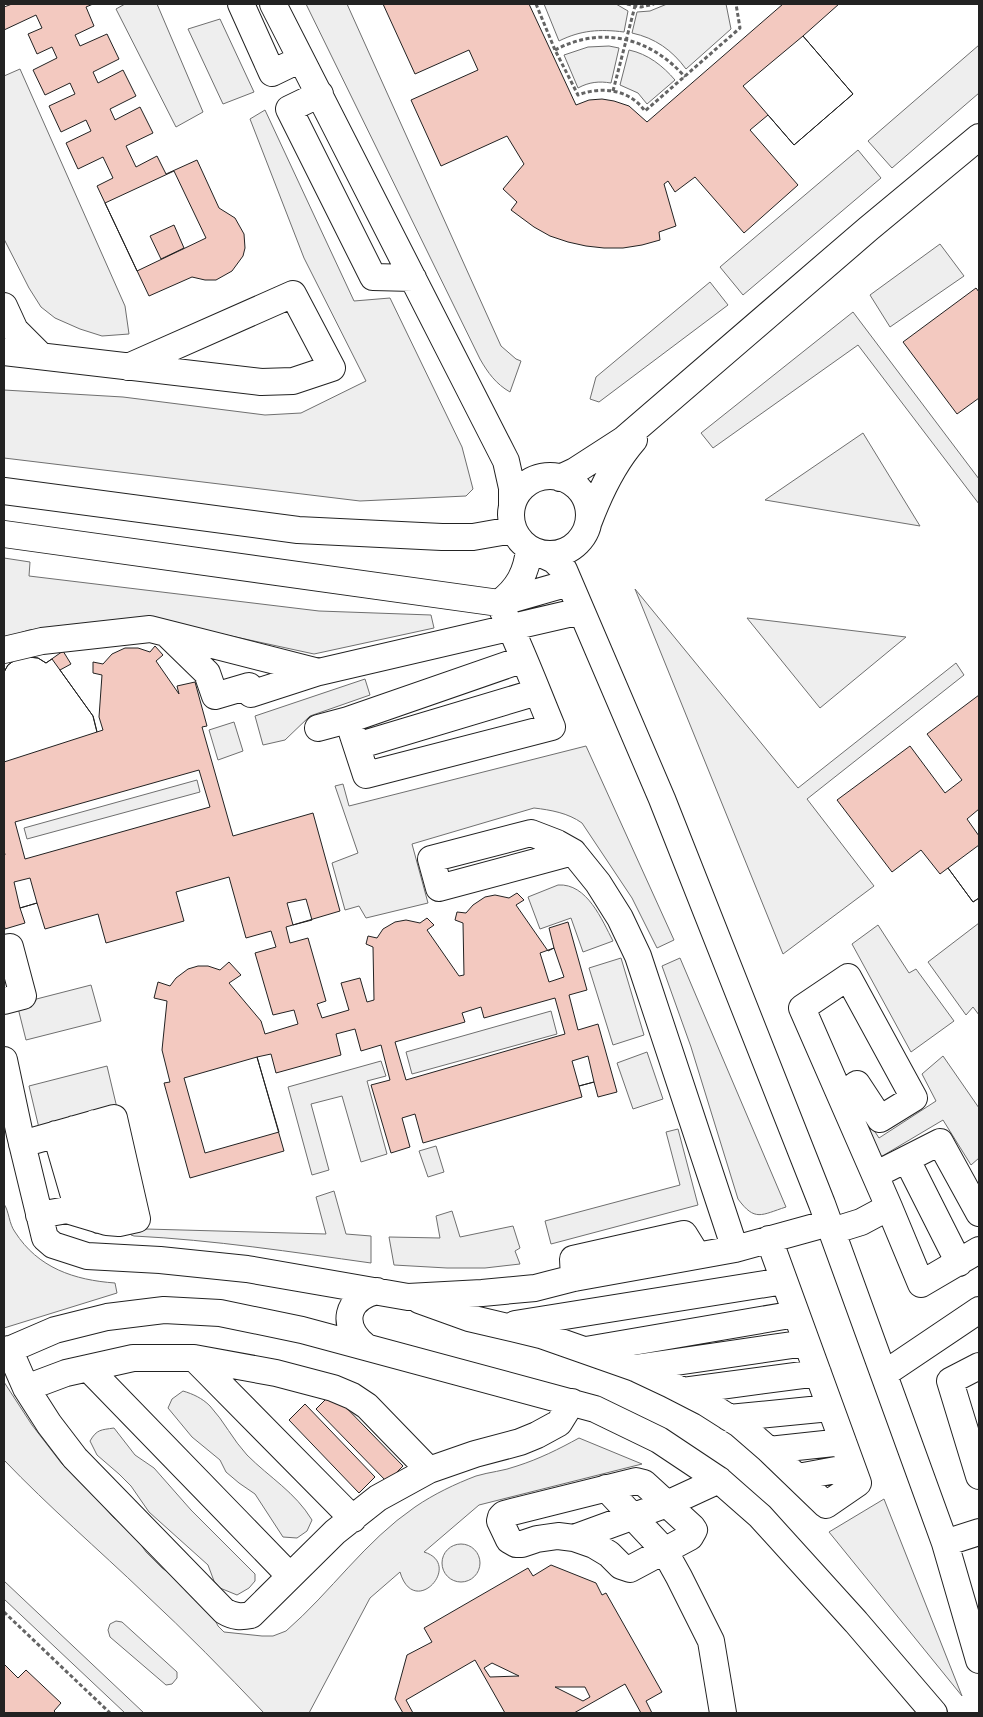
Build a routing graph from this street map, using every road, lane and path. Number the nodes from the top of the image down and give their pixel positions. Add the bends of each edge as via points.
1 (241, 4) edge
2 (273, 4) edge
3 (536, 4) edge
4 (627, 4) edge
5 (654, 4) edge
6 (736, 4) edge
7 (635, 6) junction
8 (626, 40) junction
9 (555, 50) junction
10 (301, 59) junction
11 (685, 77) junction
12 (613, 91) junction
13 (320, 94) junction
14 (979, 137) edge
15 (413, 278) junction
16 (4, 306) edge
17 (4, 352) edge
18 (41, 356) junction
19 (128, 367) junction
20 (654, 414) junction
21 (498, 444) junction
22 (554, 477) junction
23 (4, 491) edge
24 (583, 532) junction
25 (4, 534) edge
26 (524, 535) junction
27 (569, 583) junction
28 (499, 603) junction
29 (581, 611) junction
30 (511, 627) junction
31 (167, 634) junction
32 (4, 650) edge
33 (244, 653) junction
34 (524, 660) junction
35 (292, 665) junction
36 (319, 672) junction
37 (204, 674) junction
38 (537, 692) junction
39 (348, 720) junction
40 (318, 728) dead end
41 (357, 746) junction
42 (573, 852) dead end
43 (4, 948) edge
44 (4, 1001) edge
45 (4, 1060) edge
46 (841, 1096) junction
47 (75, 1129) junction
48 (22, 1144) junction
49 (906, 1160) junction
50 (875, 1175) junction
51 (889, 1206) junction
52 (979, 1214) edge
53 (39, 1215) junction
54 (99, 1219) junction
55 (831, 1227) junction
56 (769, 1239) junction
57 (735, 1249) junction
58 (969, 1256) edge
59 (784, 1281) junction
60 (341, 1285) junction
61 (378, 1291) junction
62 (408, 1297) junction
63 (352, 1308) junction
64 (979, 1310) edge
65 (796, 1314) junction
66 (502, 1326) junction
67 (319, 1334) junction
68 (806, 1342) junction
69 (365, 1346) junction
70 (7, 1351) edge
71 (582, 1351) junction
72 (194, 1358) junction
73 (979, 1366) edge
74 (88, 1368) junction
75 (635, 1368) junction
76 (818, 1373) junction
77 (884, 1374) junction
78 (26, 1388) junction
79 (683, 1391) junction
80 (572, 1402) junction
81 (830, 1408) junction
82 (729, 1418) junction
83 (843, 1442) junction
84 (769, 1450) junction
85 (429, 1470) junction
86 (979, 1476) edge
87 (719, 1480) junction
88 (606, 1488) junction
89 (667, 1504) junction
90 (634, 1517) junction
91 (353, 1518) junction
92 (979, 1532) edge
93 (574, 1538) junction
94 (945, 1543) junction
95 (664, 1550) junction
96 (290, 1576) junction
97 (4, 1612) edge
98 (979, 1660) edge
99 (110, 1713) edge
100 (724, 1713) edge
101 (934, 1713) edge

1 - 10 street via 272,73
2 - 10 street
3 - 9 path
4 - 7 path
5 - 7 path
6 - 11 path via 740,28
7 - 8 path
8 - 9 path via 608,37 588,39
8 - 11 path via 660,54
8 - 12 path
9 - 12 path via 578,95 595,90
10 - 13 street
11 - 12 path via 645,111 631,98
13 - 15 street
13 - 15 street via 289,109 373,277
14 - 20 street
15 - 21 street
16 - 18 street via 15,330
17 - 18 street
18 - 19 street
19 - 19 street via 261,382 293,381 332,368 293,294
20 - 22 street via 603,454 575,471
20 - 24 street via 604,483
21 - 22 street via 520,465
21 - 26 street via 511,478
22 - 24 street via 568,481 585,498 589,509
22 - 26 street via 534,480 516,495
23 - 26 street via 298,530 442,537
24 - 26 street via 567,551 554,554
24 - 27 street via 570,560
25 - 28 street
26 - 27 street via 561,566
26 - 28 street via 524,574
27 - 28 street
27 - 29 street
28 - 30 street
29 - 30 street
29 - 55 street via 662,799
30 - 34 street
30 - 36 street
31 - 32 street via 150,629 42,641
31 - 33 street
31 - 37 street
33 - 35 street
33 - 37 street
34 - 38 street
34 - 39 street
35 - 36 street
35 - 37 street
36 - 37 street via 251,694 249,686 214,696
38 - 41 street
38 - 41 street via 552,727 366,775
39 - 40 street
39 - 41 street
42 - 57 street via 620,918 638,956
43 - 44 street via 10,946 23,996
45 - 48 street
46 - 46 street via 857,1084 880,1119 914,1098 848,977 802,1008
46 - 50 street
47 - 48 street
47 - 54 street
47 - 54 street
48 - 53 street
49 - 50 street
49 - 52 street via 940,1142
49 - 58 street
50 - 51 street
51 - 55 street via 861,1222
51 - 58 street via 921,1284
53 - 54 street via 67,1210
53 - 60 street via 45,1238 53,1245 87,1256 247,1269
55 - 56 street
55 - 77 street
56 - 57 street
56 - 59 street
57 - 62 street via 696,1256 684,1234 573,1259 574,1278 535,1288
59 - 65 street
59 - 66 street
60 - 61 street
60 - 63 street via 351,1299
61 - 62 street
61 - 63 street via 367,1293
62 - 66 street
63 - 67 street via 349,1319 341,1327
63 - 69 street via 351,1330
64 - 77 street
65 - 68 street
65 - 71 street
66 - 71 street via 541,1335
67 - 69 street
67 - 70 street via 220,1313 164,1310 107,1317 55,1330
68 - 75 street
68 - 76 street
69 - 80 street
70 - 78 street
71 - 75 street
72 - 74 street via 133,1358
72 - 85 street via 276,1373 352,1396 367,1406
72 - 91 street
73 - 86 street via 950,1381
74 - 78 street
74 - 96 street
75 - 79 street
76 - 79 street
76 - 81 street
77 - 94 street
78 - 96 street via 75,1458 231,1616 251,1615
79 - 82 street
80 - 85 street via 559,1423 537,1435
80 - 87 street via 595,1409 659,1440
81 - 82 street
81 - 83 street
82 - 84 street
83 - 84 street
83 - 84 street via 852,1468 798,1477
85 - 91 street via 378,1498
87 - 89 street
87 - 101 street via 760,1516
88 - 89 street via 640,1482
88 - 90 street
88 - 93 street via 504,1514 500,1521 509,1540 516,1544 558,1536
89 - 90 street
89 - 95 street via 694,1530 690,1537
90 - 93 street
90 - 95 street
91 - 96 street
92 - 94 street
93 - 95 street via 594,1544 626,1569
94 - 98 street
95 - 100 street via 711,1641
97 - 99 path

